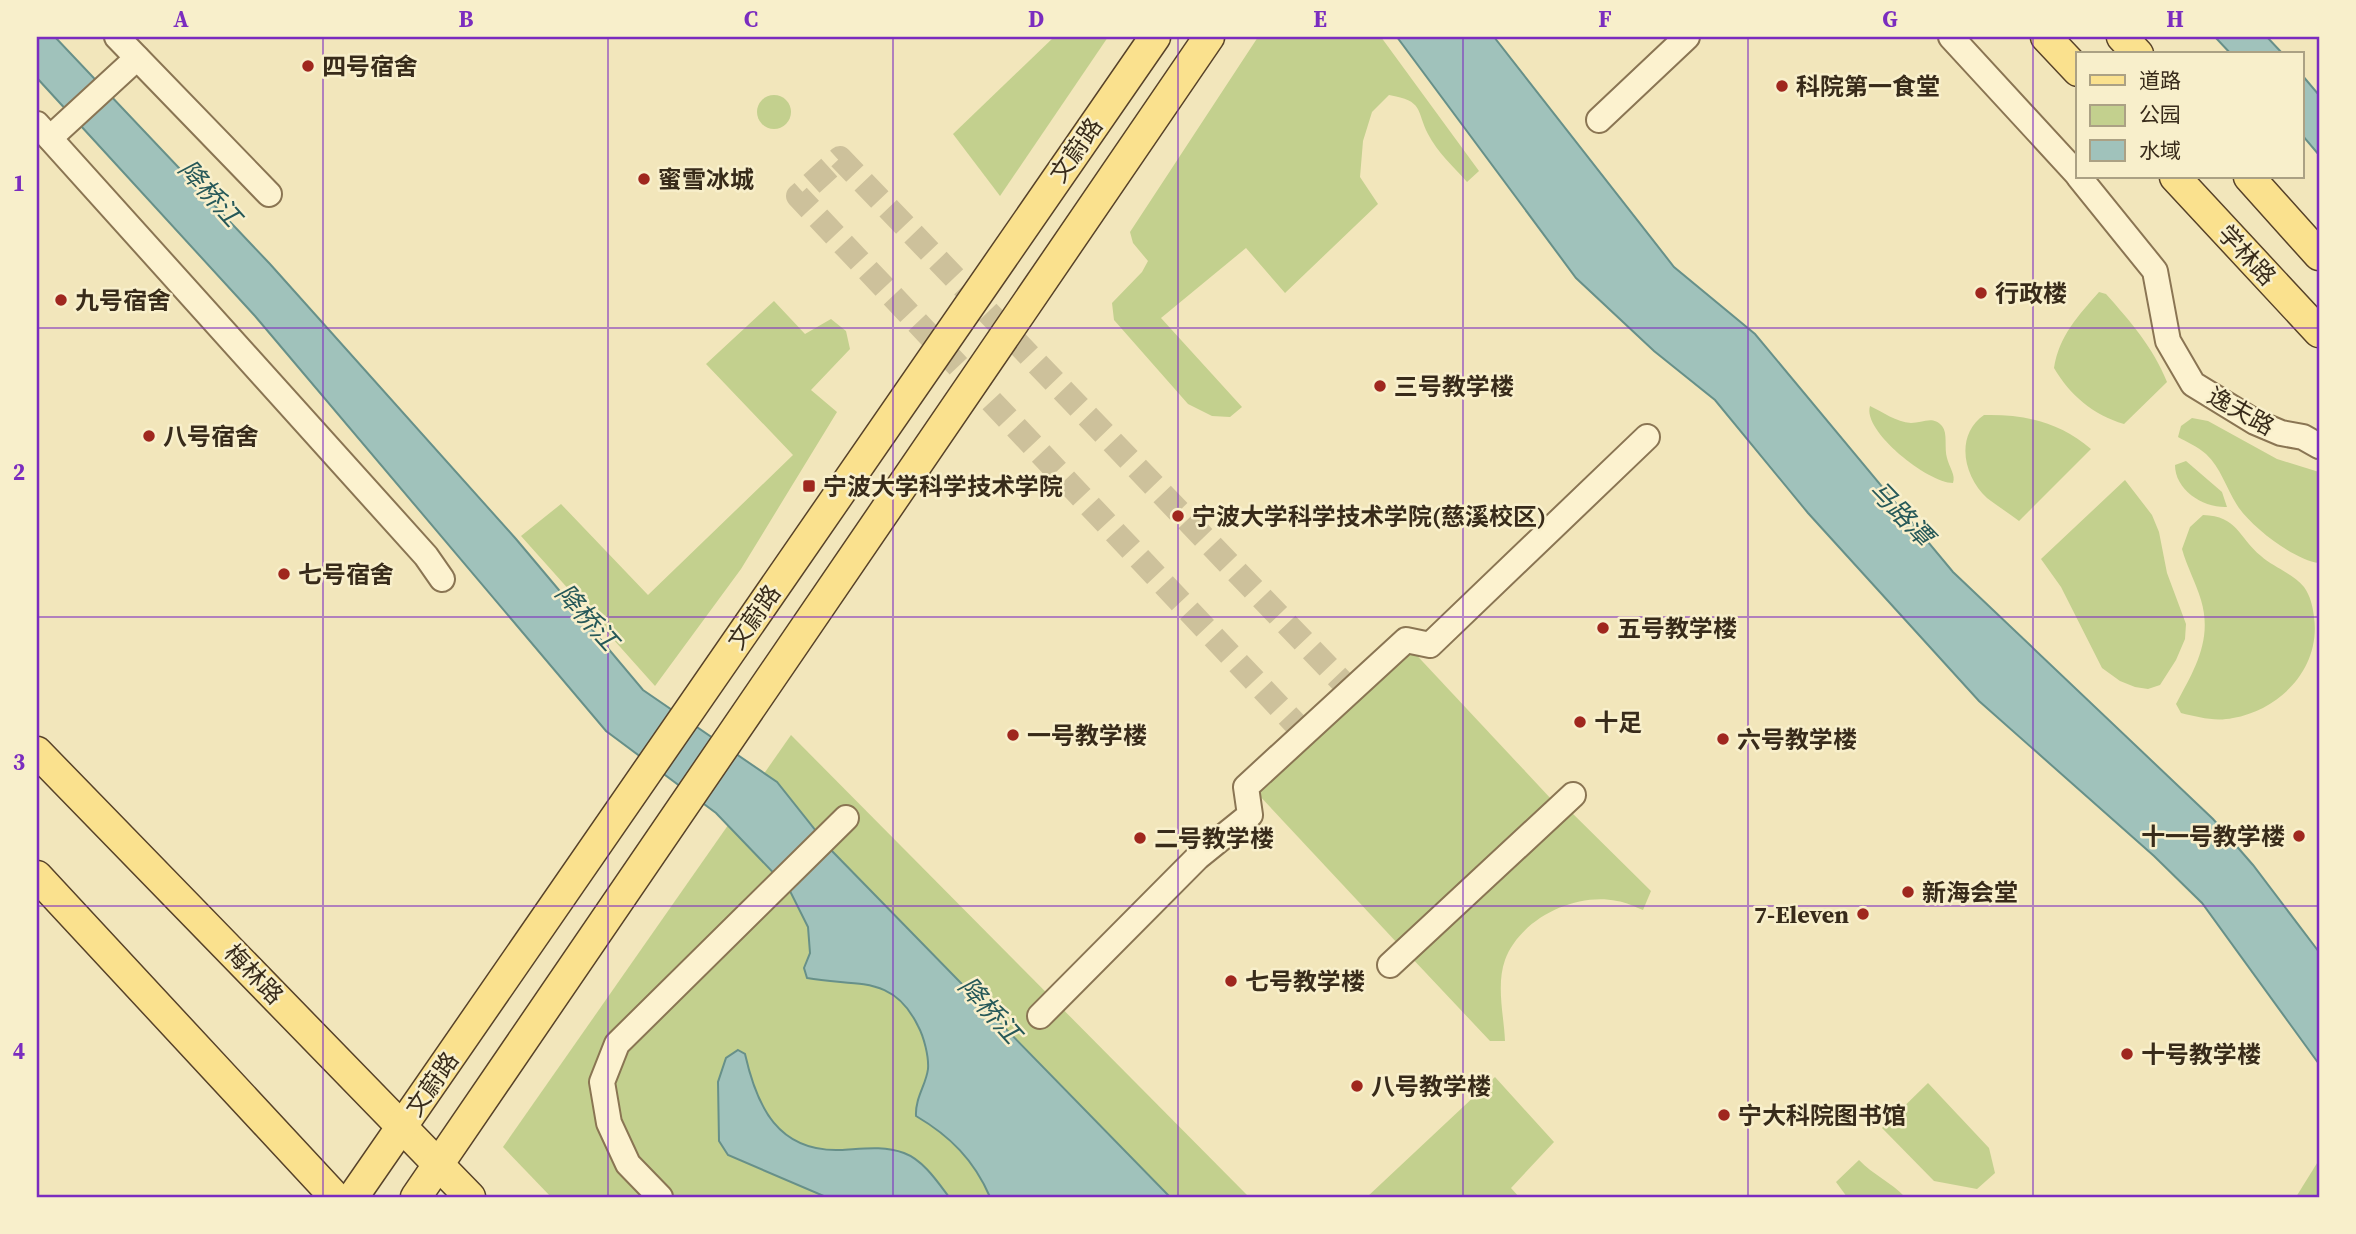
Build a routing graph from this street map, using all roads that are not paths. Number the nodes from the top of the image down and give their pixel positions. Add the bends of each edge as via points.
1 (117, 37) edge
2 (1155, 37) edge
3 (1209, 37) edge
4 (1687, 37) edge
5 (1951, 37) edge
6 (2046, 37) edge
7 (2122, 37) edge
8 (2136, 52) edge
9 (137, 58) junction
10 (2076, 69) edge
11 (1599, 120) dead end
12 (44, 131) edge
13 (2076, 173) edge
14 (2081, 178) edge
15 (2176, 178) edge
16 (2250, 178) edge
17 (269, 194) dead end
18 (2319, 255) edge
19 (2319, 332) edge
20 (1647, 437) dead end
21 (2319, 446) edge
22 (442, 579) dead end
23 (37, 752) edge
24 (1573, 795) dead end
25 (846, 819) dead end
26 (37, 876) edge
27 (1390, 965) dead end
28 (1040, 1016) dead end
29 (402, 1126) junction
30 (438, 1164) junction
31 (335, 1197) edge
32 (353, 1197) edge
33 (416, 1197) edge
34 (470, 1197) edge
35 (660, 1197) edge

1 - 9 street
2 - 29 main road, 文蔚路
3 - 30 main road, 文蔚路
4 - 11 street
5 - 13 street, 逸夫路
6 - 10 main road
7 - 8 main road
9 - 12 street
9 - 17 street
12 - 22 street
14 - 21 street, 逸夫路 via 2155,271 2168,341 2193,384 2255,422
15 - 19 main road, 学林路
16 - 18 main road
20 - 28 street via 1430,645 1406,640 1246,787 1250,815 1198,857
23 - 29 main road, 梅林路
24 - 27 street
25 - 35 street via 617,1044 602,1082 609,1123 628,1164
26 - 31 main road
29 - 30 main road, 梅林路
29 - 32 main road, 文蔚路
30 - 33 main road, 文蔚路
30 - 34 main road, 梅林路

